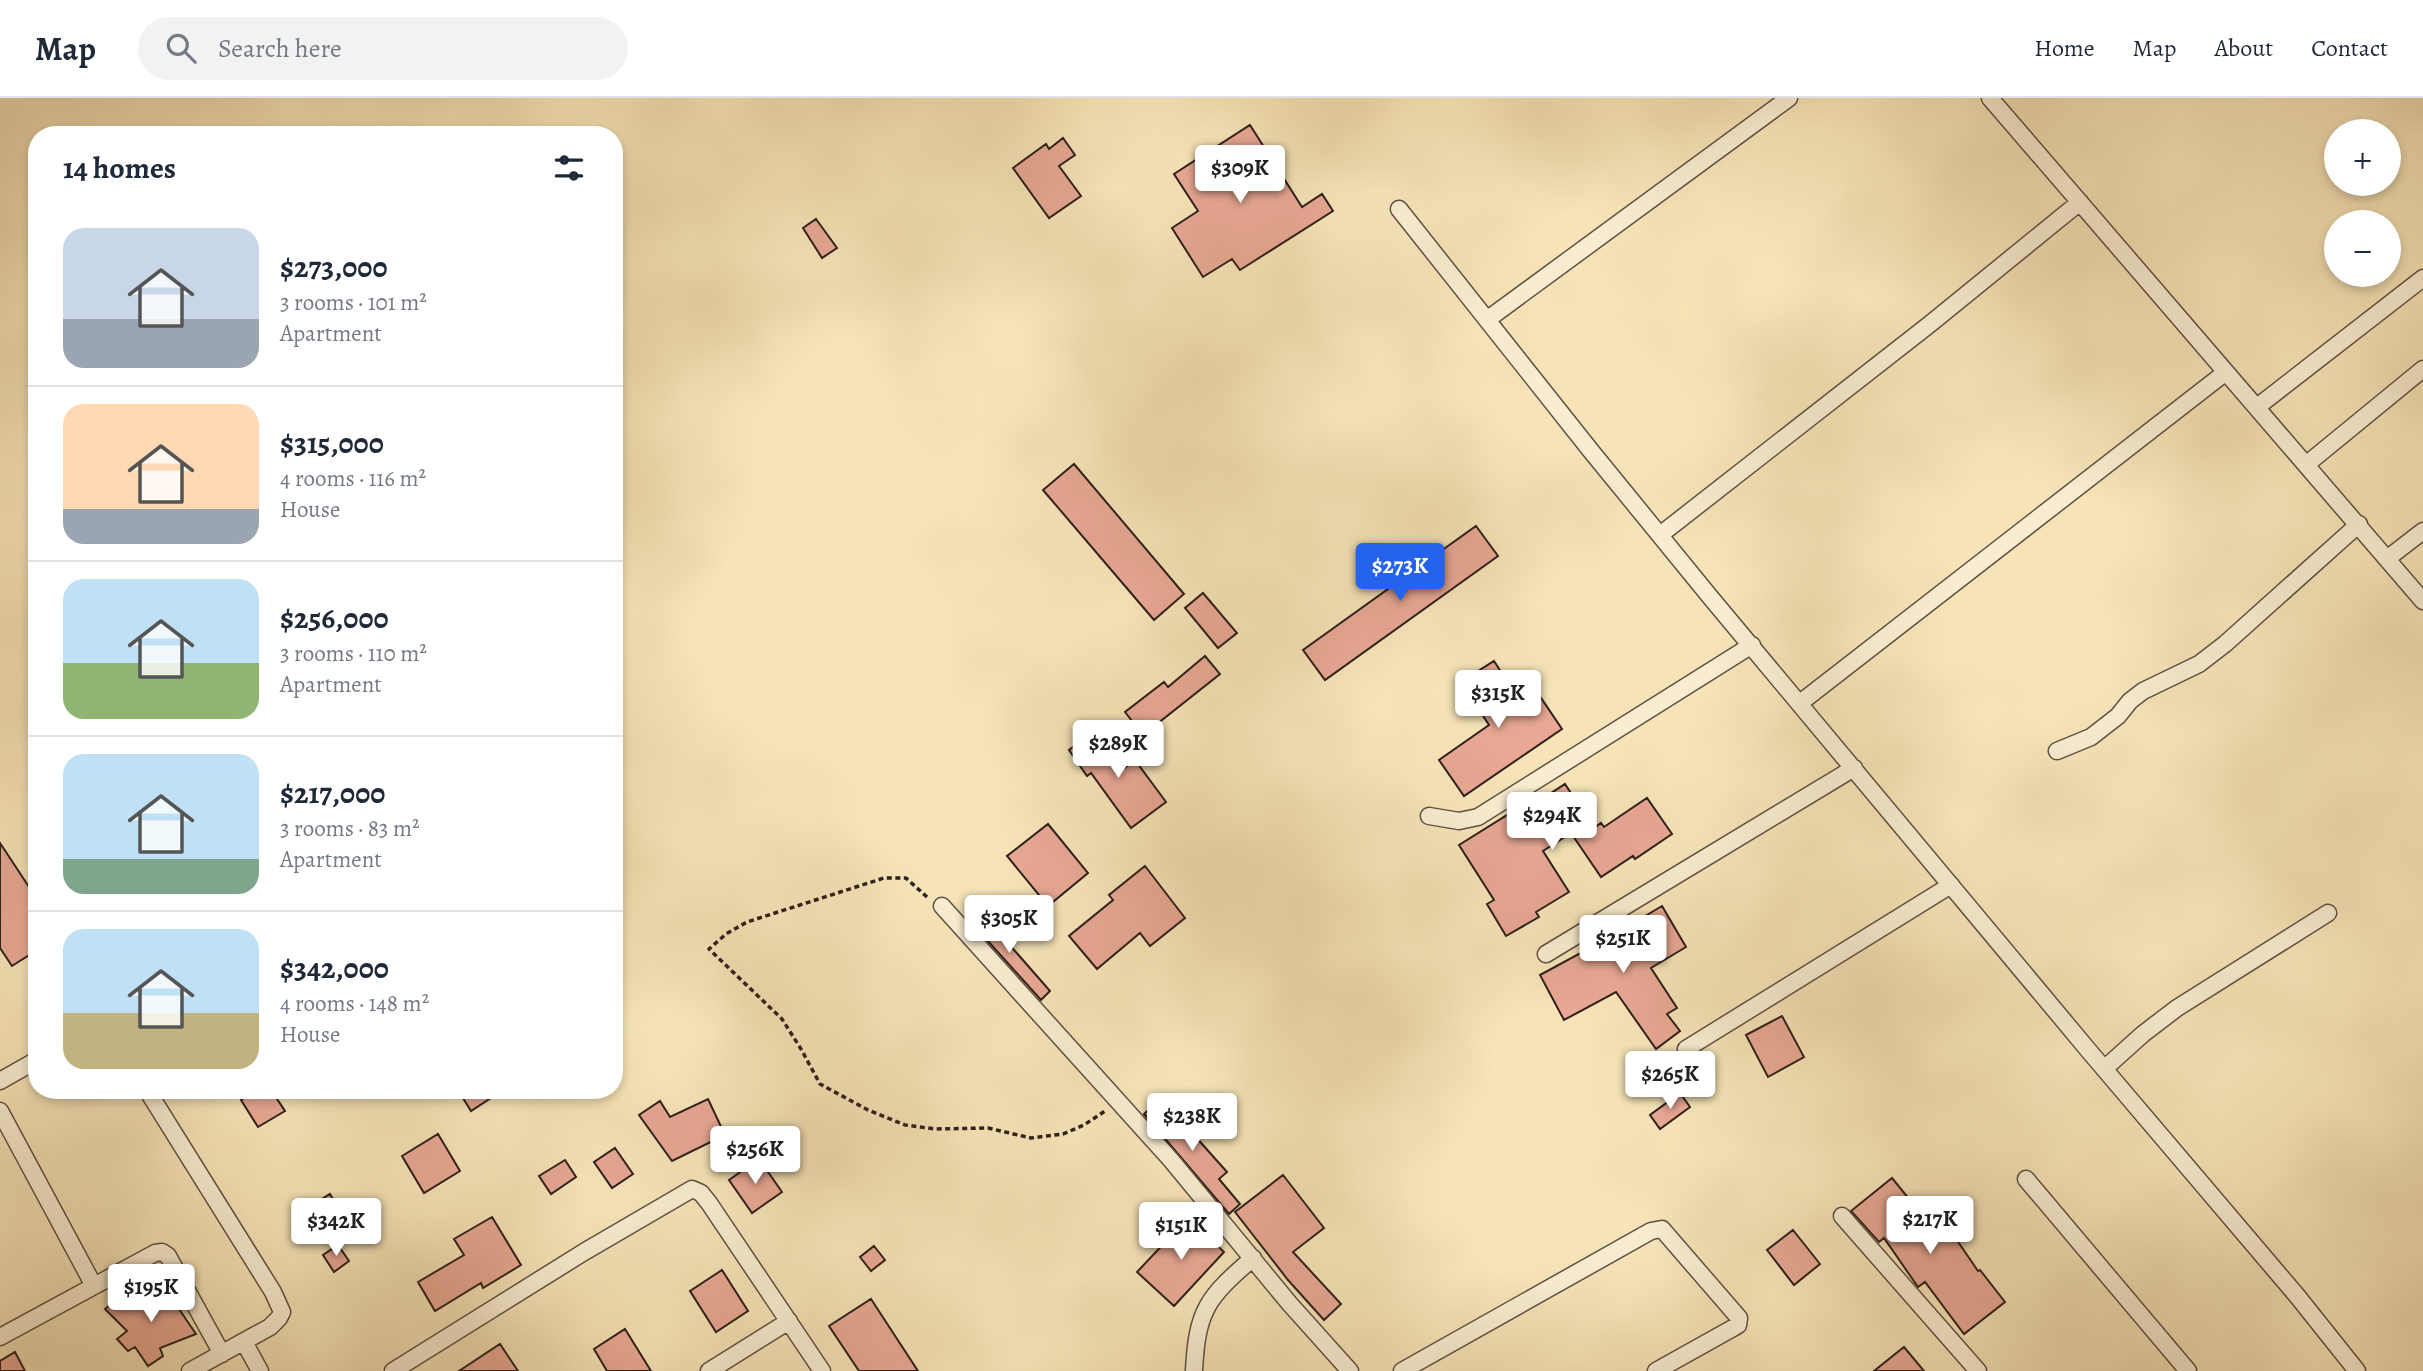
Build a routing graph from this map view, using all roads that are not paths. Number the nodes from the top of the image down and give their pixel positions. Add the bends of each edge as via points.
1 (1789, 98) edge
2 (1990, 98) edge
3 (2080, 202) junction
4 (1399, 209) dead end
5 (2423, 278) edge
6 (1488, 319) junction
7 (2423, 369) edge
8 (2226, 372) junction
9 (2257, 407) junction
10 (2307, 464) junction
11 (2359, 524) junction
12 (2423, 531) edge
13 (1660, 535) junction
14 (2388, 558) junction
15 (2423, 601) edge
16 (1752, 645) junction
17 (1800, 704) junction
18 (2057, 751) dead end
19 (1854, 768) junction
20 (1429, 816) dead end
21 (1951, 885) junction
22 (942, 906) road end
23 (2328, 913) dead end
24 (1546, 954) dead end
25 (1686, 1049) dead end
26 (28, 1065) edge
27 (2104, 1069) junction
28 (0, 1081) edge
29 (153, 1099) edge
30 (0, 1111) edge
31 (2026, 1179) dead end
32 (1842, 1216) dead end
33 (1253, 1258) junction
34 (94, 1286) junction
35 (789, 1321) junction
36 (0, 1337) edge
37 (244, 1342) junction
38 (222, 1354) junction
39 (190, 1371) edge
40 (260, 1371) edge
41 (393, 1371) edge
42 (709, 1371) edge
43 (822, 1371) edge
44 (1195, 1371) edge
45 (1350, 1371) edge
46 (1402, 1371) edge
47 (1656, 1371) edge
48 (1978, 1371) edge
49 (2188, 1371) edge
50 (2357, 1371) edge

1 - 6 street
2 - 3 street
3 - 8 street
3 - 13 street
4 - 6 street
5 - 9 street
6 - 13 street
7 - 10 street
8 - 9 street
8 - 17 street
9 - 10 street
10 - 11 street
11 - 14 street
11 - 18 street via 2199,664 2143,691 2091,737
12 - 14 street
13 - 16 street
14 - 15 street
16 - 17 street
16 - 20 street via 1478,817 1459,821
17 - 19 street
19 - 21 street
19 - 24 street
21 - 25 street
21 - 27 street
22 - 33 street
23 - 27 street via 2178,1008
26 - 28 street
27 - 50 street
29 - 37 street via 280,1304 282,1312 276,1322
30 - 34 street
31 - 49 street
32 - 48 street
33 - 44 street via 1220,1286 1202,1315
33 - 45 street
34 - 36 street
34 - 38 street via 155,1253 165,1254
35 - 41 street via 704,1196 692,1189
35 - 42 street
35 - 43 street
37 - 38 street
37 - 40 street
38 - 39 street
46 - 47 street via 1661,1229 1739,1318 1738,1325

